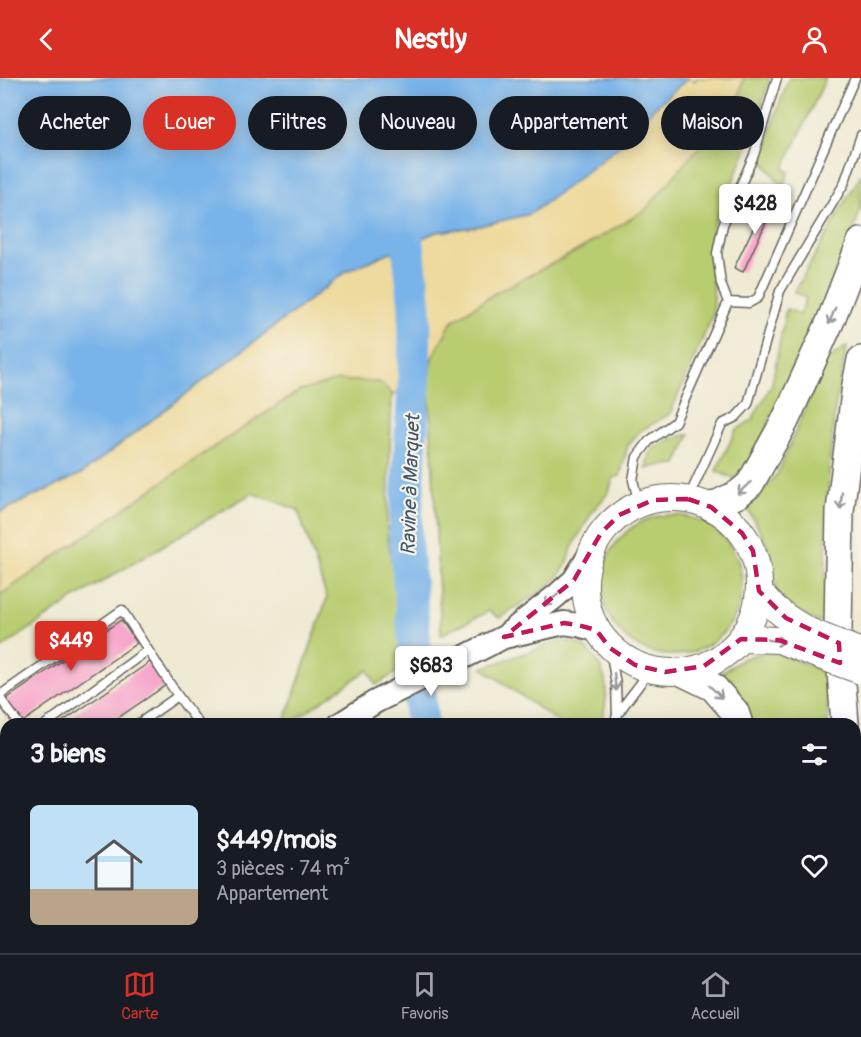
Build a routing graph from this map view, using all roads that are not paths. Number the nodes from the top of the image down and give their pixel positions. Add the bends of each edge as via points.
1 (777, 78) edge
2 (855, 78) edge
3 (861, 135) edge
4 (861, 242) edge
5 (728, 302) junction
6 (861, 360) edge
7 (642, 503) junction
8 (699, 503) junction
9 (589, 556) junction
10 (759, 591) junction
11 (504, 637) junction
12 (603, 639) junction
13 (741, 639) junction
14 (809, 642) junction
15 (148, 650) junction
16 (861, 652) edge
17 (649, 670) junction
18 (861, 671) edge
19 (682, 672) junction
20 (0, 696) edge
21 (178, 696) junction
22 (15, 718) edge
23 (54, 718) edge
24 (147, 718) edge
25 (194, 718) edge
26 (350, 718) edge
27 (615, 718) edge
28 (616, 718) edge
29 (738, 718) edge
30 (845, 718) edge

1 - 5 lane via 754,155 723,225 717,253
2 - 5 lane via 758,298 749,303
3 - 8 lane via 844,184 780,291 748,404 722,424
4 -> 8 highway via 830,322 750,484 738,495
5 - 7 lane via 675,422 649,441 637,457 633,480
6 -> 30 highway via 840,511 838,631
7 - 8 main road via 665,498
7 - 9 main road via 619,515 601,533
8 - 10 main road via 728,518 742,533 753,551
9 -> 11 main road via 574,580
9 - 12 main road via 584,594 588,613
10 - 13 main road via 754,616
10 - 14 main road
11 - 12 main road via 564,623 578,625
11 - 26 main road
12 - 17 main road via 628,661
12 -> 27 lane via 616,686
13 -> 14 main road
13 - 19 main road via 714,661
14 - 16 main road, bridge
14 - 18 main road, bridge
15 - 20 lane via 122,610
15 - 21 lane
15 - 23 lane
17 - 19 main road
17 - 28 lane
19 -> 29 highway via 712,687
20 - 22 lane
21 - 24 lane
21 - 25 lane

